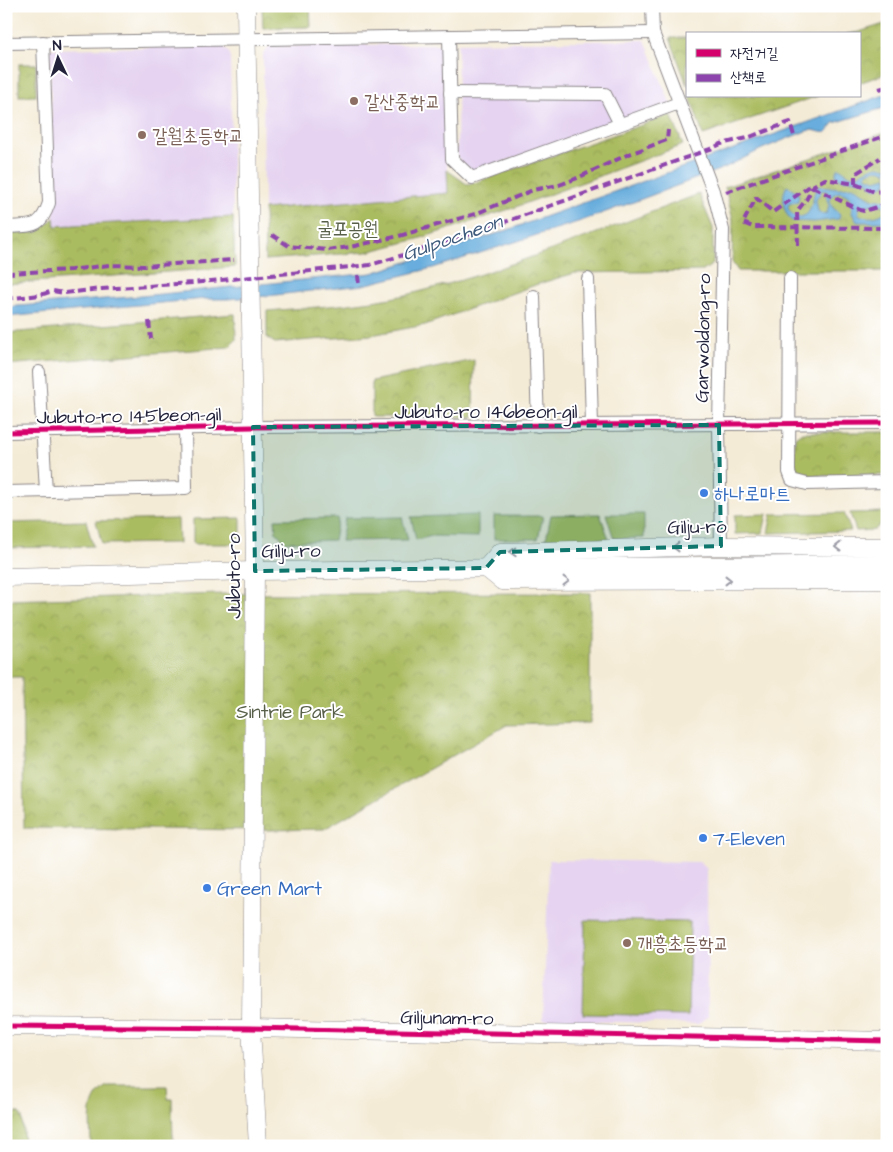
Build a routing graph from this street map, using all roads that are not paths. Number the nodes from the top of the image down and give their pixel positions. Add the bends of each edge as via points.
1 (246, 6) edge
2 (652, 6) edge
3 (653, 33) junction
4 (449, 36) junction
5 (247, 39) junction
6 (44, 42) junction
7 (6, 43) edge
8 (450, 92) junction
9 (679, 102) junction
10 (620, 124) junction
11 (6, 227) edge
12 (790, 278) dead end
13 (588, 279) dead end
14 (534, 296) dead end
15 (39, 372) dead end
16 (887, 423) edge
17 (790, 424) junction
18 (592, 425) junction
19 (719, 425) junction
20 (538, 426) junction
21 (253, 427) junction
22 (185, 429) junction
23 (6, 432) edge
24 (42, 432) junction
25 (887, 482) edge
26 (46, 491) junction
27 (6, 492) edge
28 (721, 546) junction
29 (887, 547) edge
30 (887, 564) edge
31 (486, 568) junction
32 (255, 571) junction
33 (6, 577) edge
34 (887, 580) edge
35 (6, 1026) edge
36 (251, 1028) junction
37 (887, 1040) edge
38 (258, 1146) edge

1 - 5 main road, Jubuto-ro
2 - 3 street
3 - 4 street
3 - 9 street
4 - 5 street
4 - 8 street
5 - 6 street
5 - 21 main road, Jubuto-ro
6 - 7 street
6 - 11 street via 50,203 45,216 34,225
8 - 10 street via 605,94
8 - 10 street via 452,159 472,178
9 - 10 street
9 - 19 street, Garwoldong-ro via 713,191 723,230
12 - 17 street
13 - 18 street
14 - 20 street
15 - 24 street, Jubuto-ro 145beon-gil
16 - 17 street, Jubuto-ro 146beon-gil
17 - 19 street, Jubuto-ro 146beon-gil
17 - 25 street via 789,472 792,480 807,484
18 - 19 street, Jubuto-ro 146beon-gil
18 - 20 street, Jubuto-ro 146beon-gil
19 - 28 street, Garwoldong-ro
20 - 21 street, Jubuto-ro 146beon-gil
21 - 22 street, Jubuto-ro 145beon-gil
21 - 32 main road, Jubuto-ro
22 - 24 street, Jubuto-ro 145beon-gil
22 - 26 street via 186,488
23 - 24 street, Jubuto-ro 145beon-gil
24 - 26 street, Jubuto-ro 145beon-gil
26 - 27 street
29 -> 28 main road, Gilju-ro
28 -> 31 main road, Gilju-ro via 500,552
30 - 31 main road, Gilju-ro
31 - 32 main road, Gilju-ro
31 -> 34 main road via 502,581
32 - 33 main road, Gilju-ro
32 - 36 main road, Jubuto-ro
35 - 36 main road, Giljunam-ro
36 - 37 main road, Giljunam-ro
36 - 38 main road, Jubuto-ro

